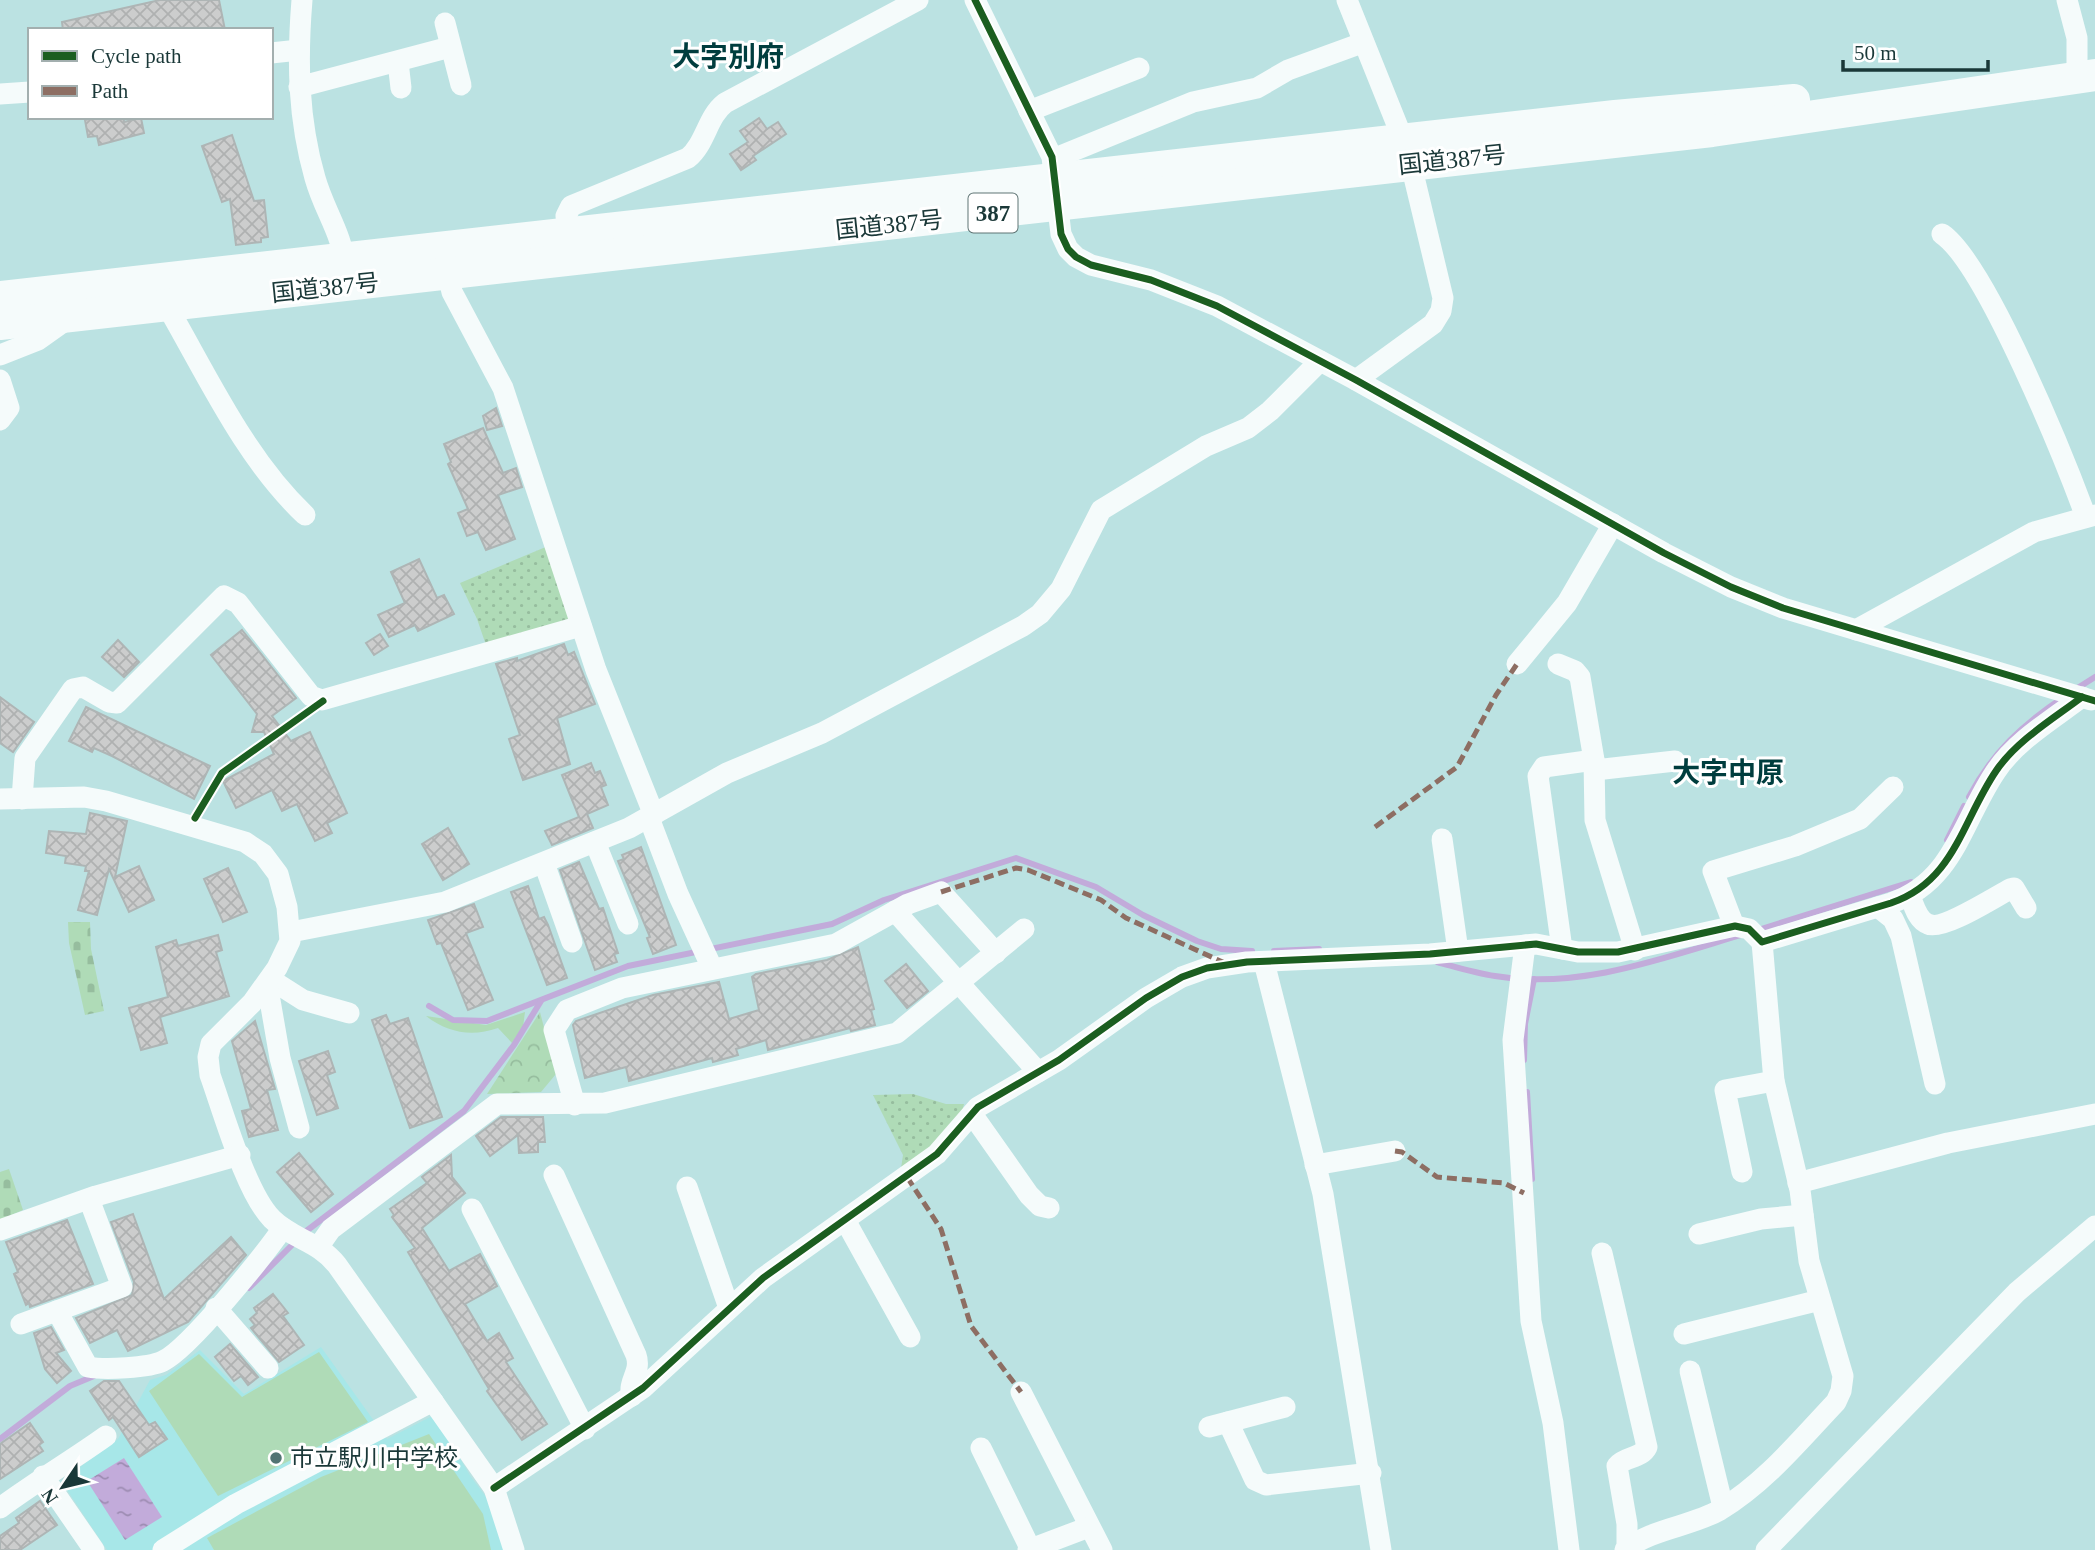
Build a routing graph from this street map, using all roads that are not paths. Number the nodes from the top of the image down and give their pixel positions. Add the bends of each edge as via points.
1 (302, 0) edge
2 (918, 0) edge
3 (975, 0) edge
4 (1348, 0) edge
5 (2067, 0) edge
6 (445, 23) dead end
7 (1362, 43) junction
8 (450, 47) junction
9 (299, 50) junction
10 (273, 52) edge
11 (398, 62) junction
12 (1139, 68) dead end
13 (2086, 76) edge
14 (461, 85) dead end
15 (299, 87) junction
16 (401, 88) dead end
17 (28, 92) edge
18 (0, 94) edge
19 (1030, 111) junction
20 (1407, 152) junction
21 (1056, 181) junction
22 (568, 233) junction
23 (1942, 234) dead end
24 (346, 272) junction
25 (448, 275) junction
26 (0, 296) edge
27 (167, 306) junction
28 (71, 316) junction
29 (0, 324) edge
30 (0, 355) edge
31 (1320, 361) junction
32 (0, 380) edge
33 (1356, 380) junction
34 (0, 420) edge
35 (305, 515) dead end
36 (2090, 516) edge
37 (1613, 524) junction
38 (581, 626) junction
39 (1856, 629) junction
40 (1517, 664) dead end
41 (1558, 664) dead end
42 (2088, 699) edge
43 (1675, 761) dead end
44 (1594, 765) junction
45 (1893, 787) dead end
46 (0, 799) edge
47 (22, 799) junction
48 (652, 817) junction
49 (1442, 839) dead end
50 (595, 842) junction
51 (544, 863) junction
52 (1910, 896) junction
53 (1878, 907) junction
54 (2026, 908) dead end
55 (895, 911) junction
56 (628, 924) dead end
57 (1734, 926) junction
58 (1024, 929) dead end
59 (290, 932) junction
60 (1762, 942) junction
61 (572, 943) dead end
62 (1525, 945) junction
63 (1562, 948) junction
64 (1634, 950) junction
65 (1458, 951) junction
66 (996, 953) junction
67 (1264, 962) junction
68 (712, 968) junction
69 (268, 981) junction
70 (961, 983) junction
71 (349, 1013) dead end
72 (1038, 1072) junction
73 (1773, 1082) junction
74 (1935, 1084) dead end
75 (575, 1105) junction
76 (972, 1114) junction
77 (2095, 1114) edge
78 (299, 1128) dead end
79 (1395, 1151) dead end
80 (240, 1155) junction
81 (1315, 1165) junction
82 (1742, 1172) dead end
83 (554, 1175) dead end
84 (1798, 1183) junction
85 (687, 1187) dead end
86 (89, 1199) junction
87 (1049, 1208) dead end
88 (472, 1209) dead end
89 (1803, 1215) junction
90 (845, 1220) junction
91 (2095, 1226) edge
92 (283, 1228) junction
93 (0, 1230) edge
94 (1699, 1234) dead end
95 (319, 1246) junction
96 (1602, 1253) dead end
97 (1820, 1300) junction
98 (216, 1308) junction
99 (729, 1308) junction
100 (57, 1311) junction
101 (21, 1324) dead end
102 (1684, 1334) dead end
103 (910, 1338) dead end
104 (268, 1368) dead end
105 (1690, 1371) dead end
106 (1021, 1392) dead end
107 (632, 1396) junction
108 (433, 1401) junction
109 (1285, 1407) dead end
110 (585, 1429) junction
111 (106, 1436) dead end
112 (981, 1448) dead end
113 (1371, 1473) junction
114 (43, 1476) junction
115 (494, 1488) junction
116 (1723, 1507) junction
117 (0, 1508) edge
118 (1089, 1527) junction
119 (94, 1550) edge
120 (163, 1550) edge
121 (514, 1550) edge
122 (1030, 1550) edge
123 (1102, 1550) edge
124 (1381, 1550) edge
125 (1569, 1550) edge
126 (1626, 1550) edge
127 (1766, 1550) edge

1 - 9 street
2 - 22 street via 725,103 688,158 571,206 566,216
3 - 19 street
4 - 7 street
5 - 13 street
6 - 8 street
7 - 20 street
7 - 21 street via 1288,70 1257,89 1193,102
8 - 11 street
8 - 14 street
9 - 10 street
9 - 15 street
11 - 15 street
11 - 16 street
12 - 19 street
13 - 20 highway, 国道387号 / 387 via 1712,131
15 - 24 street via 312,166 342,240
17 - 18 street
19 - 21 street
20 - 21 highway, 国道387号 / 387
20 - 33 street via 1443,304 1433,324
21 - 22 highway, 国道387号 / 387
21 - 25 highway, 国道387号 / 387
21 - 31 street via 1061,234 1076,257 1199,298
22 - 24 highway, 国道387号 / 387
23 - 36 street via 1961,252 1995,311
24 - 25 highway, 国道387号 / 387
24 - 26 highway, 国道387号 / 387
24 - 27 highway, 国道387号 / 387
25 - 38 street via 503,388
27 - 28 highway, 国道387号 / 387
27 - 35 street via 228,413 268,473
28 - 29 highway, 国道387号 / 387
28 - 30 street via 38,340
31 - 33 street
31 - 48 street via 1248,428 1206,446 1101,510 1061,589 1033,619 828,730 727,773
32 - 34 street via 9,408
33 - 37 street
36 - 39 street via 2034,532
37 - 39 street via 1731,587
37 - 40 street via 1567,603
38 - 47 street via 320,700 311,696 238,603 224,596 117,703 83,687 73,689 25,758
38 - 48 street
39 - 42 street
41 - 44 street via 1580,677
42 - 52 street via 2004,760 1941,870
43 - 44 street
44 - 63 street via 1544,767 1538,776
44 - 64 street via 1596,825
45 - 57 street via 1860,819 1713,872
46 - 47 street
47 - 59 street via 94,798 245,842 263,854 278,874
48 - 50 street
48 - 68 street via 688,918
49 - 65 street
50 - 51 street
50 - 56 street
51 - 59 street via 445,902
51 - 61 street
52 - 53 street
52 - 54 street via 1922,920 1931,926 2014,888
53 - 60 street
53 - 74 street via 1893,919 1901,936
55 - 66 street via 941,892
55 - 68 street via 836,944
55 - 70 street
57 - 60 street via 1743,925
57 - 64 street
58 - 66 street
59 - 69 street via 288,947
60 - 73 street
62 - 63 street
62 - 65 street
62 - 125 street via 1513,1040 1531,1321 1553,1423
63 - 64 street via 1594,953
65 - 67 street
66 - 70 street
67 - 72 street via 1207,968 1182,977
67 - 81 street
68 - 75 street via 622,988 563,1013 554,1037
69 - 71 street via 310,1003
69 - 78 street via 280,1058
69 - 80 street via 247,1009 215,1038 208,1057 209,1075
70 - 72 street
70 - 75 street via 906,1028 886,1036 605,1103
72 - 76 street
73 - 82 street via 1725,1090
73 - 84 street
75 - 95 street via 500,1102 468,1112 331,1229
76 - 87 street via 1029,1195
76 - 90 street via 937,1154
77 - 84 street via 1948,1143
79 - 81 street
80 - 86 street
80 - 92 street via 264,1209
81 - 113 street
83 - 107 street via 636,1355 639,1368 629,1385
84 - 89 street
85 - 99 street
86 - 93 street
86 - 100 street via 122,1287
88 - 110 street
89 - 94 street via 1744,1222
89 - 97 street
90 - 99 street
90 - 103 street
91 - 127 street via 2033,1276
92 - 95 street
92 - 98 street
95 - 108 street
96 - 126 street via 1647,1447 1617,1466 1627,1524
97 - 102 street
97 - 116 street via 1842,1367 1839,1398 1774,1467
98 - 100 street via 166,1360 93,1368 85,1363
98 - 104 street
99 - 107 street
100 - 101 street
105 - 116 street
106 - 118 street
107 - 110 street
108 - 115 street
108 - 120 street via 236,1504
109 - 113 street via 1218,1424 1255,1480 1266,1485
110 - 115 street
111 - 114 street
112 - 122 street
113 - 124 street
114 - 117 street
114 - 119 street
115 - 121 street
116 - 126 street via 1646,1537
118 - 122 street
118 - 123 street

